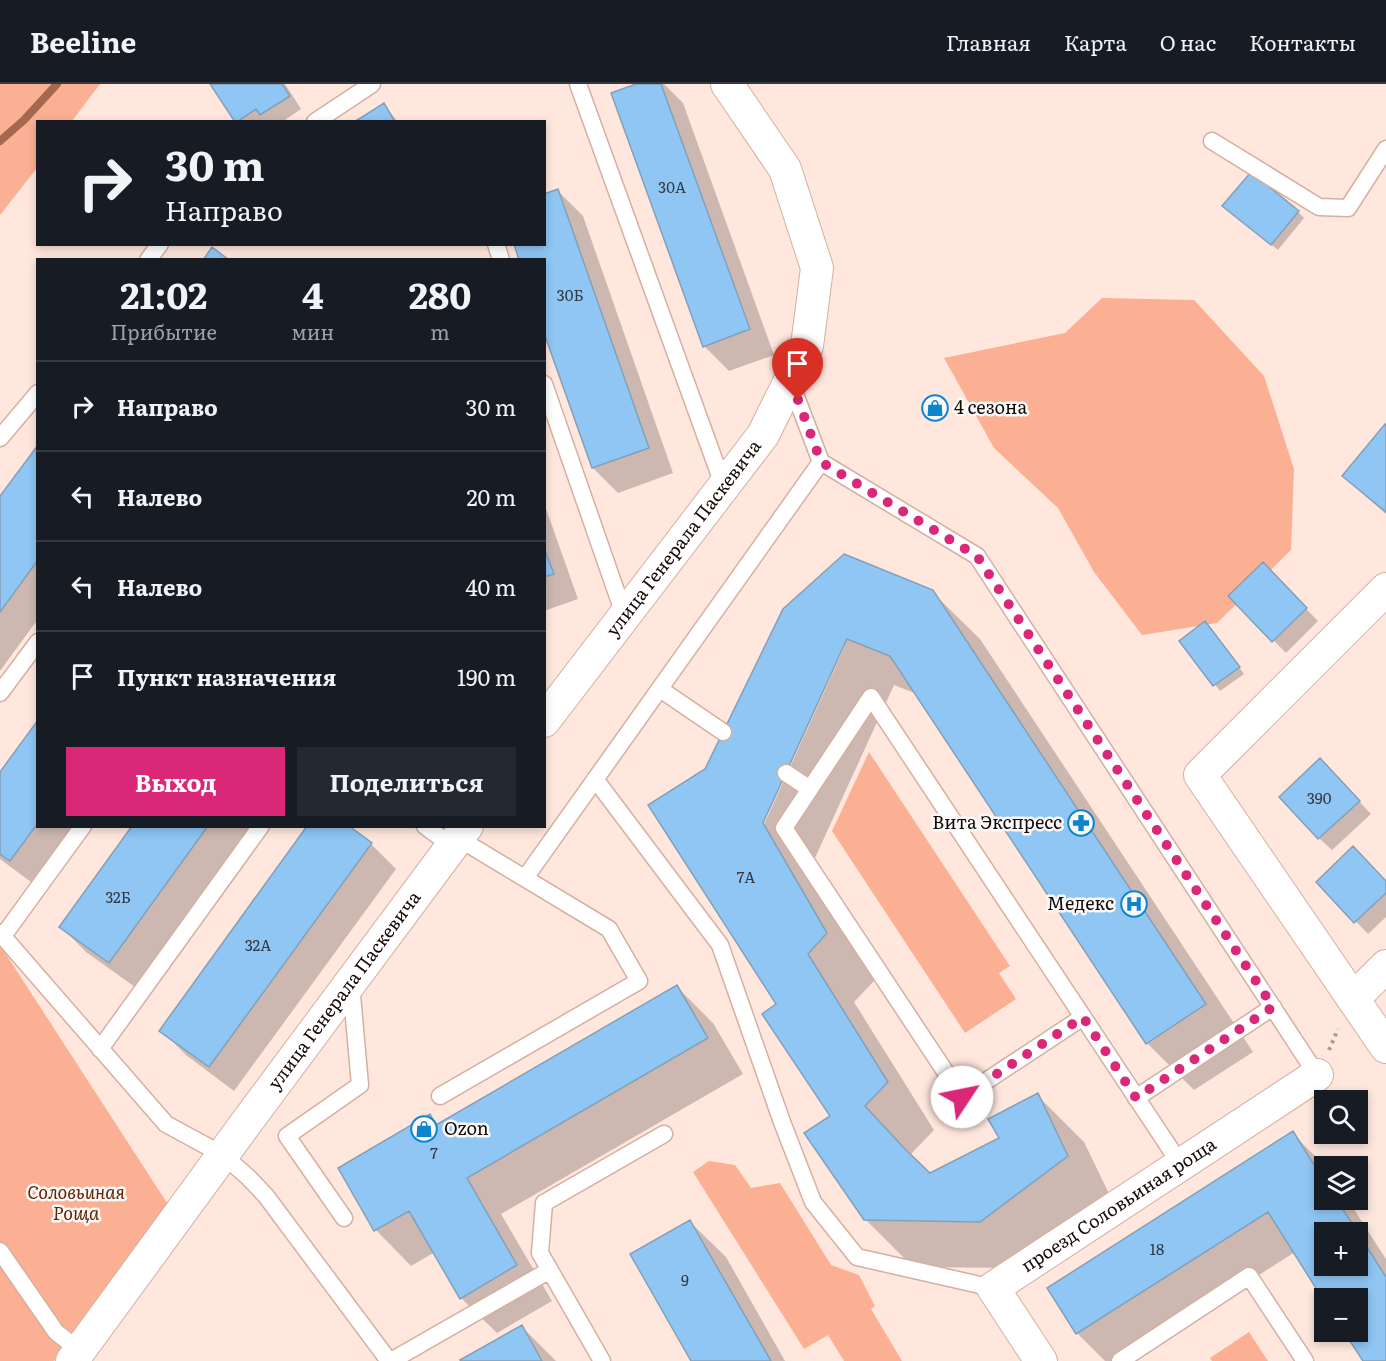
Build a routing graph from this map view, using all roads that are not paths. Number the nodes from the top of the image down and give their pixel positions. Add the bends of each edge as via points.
1 (372, 84) edge
2 (578, 84) edge
3 (727, 84) edge
4 (318, 120) edge
5 (1212, 141) dead end
6 (1386, 149) edge
7 (790, 380) junction
8 (546, 390) edge
9 (36, 395) edge
10 (0, 438) edge
11 (821, 462) junction
12 (724, 487) junction
13 (1386, 589) edge
14 (625, 617) junction
15 (36, 645) edge
16 (660, 689) junction
17 (0, 693) edge
18 (546, 718) edge
19 (723, 732) dead end
20 (786, 773) dead end
21 (595, 779) junction
22 (810, 789) junction
23 (80, 828) edge
24 (260, 828) edge
25 (431, 828) edge
26 (459, 837) edge
27 (525, 878) junction
28 (1, 934) edge
29 (1386, 966) edge
30 (351, 983) junction
31 (1353, 999) junction
32 (1273, 1007) junction
33 (1083, 1017) junction
34 (1386, 1047) edge
35 (100, 1048) junction
36 (1317, 1075) joint
37 (440, 1096) dead end
38 (1136, 1098) junction
39 (664, 1134) dead end
40 (223, 1155) junction
41 (1181, 1165) junction
42 (344, 1218) dead end
43 (0, 1251) edge
44 (550, 1270) junction
45 (993, 1288) junction
46 (76, 1356) edge
47 (390, 1361) edge
48 (602, 1361) edge
49 (1041, 1361) edge
50 (1120, 1361) edge
51 (1305, 1361) edge

1 - 4 lane
2 - 12 lane
3 - 7 street, улица Генерала Паскевича via 785,170 817,268 807,346
5 - 6 lane via 1318,207 1348,208
7 - 11 lane
7 - 12 street, улица Генерала Паскевича via 763,435
8 - 14 lane
9 - 10 lane
11 - 16 lane
11 - 32 lane via 977,556
12 - 14 street, улица Генерала Паскевича
13 - 31 street via 1200,776
14 - 18 street, улица Генерала Паскевича
15 - 17 lane
16 - 19 lane
16 - 21 lane
20 - 22 lane
21 - 27 lane
21 - 45 lane via 720,945 813,1202 857,1257
22 - 33 lane via 871,698
22 - 33 lane via 784,828 962,1097
23 - 28 lane
24 - 35 lane
25 - 26 lane
26 - 27 lane
26 - 30 street, улица Генерала Паскевича
27 - 37 lane via 609,929 639,981
28 - 35 lane
29 - 31 street
30 - 40 street, улица Генерала Паскевича
30 - 42 lane via 360,1085 287,1136
31 - 34 street
32 - 36 lane
32 - 38 lane
33 - 38 lane
35 - 40 lane via 166,1124
36 - 41 street, проезд Соловьиная роща
38 - 41 lane
39 - 44 lane via 544,1203 540,1253
40 - 46 street, улица Генерала Паскевича
40 - 47 lane via 266,1196
41 - 45 street, проезд Соловьиная роща
43 - 46 lane
44 - 47 lane
44 - 48 lane
45 - 49 street
50 - 51 lane via 1249,1276

